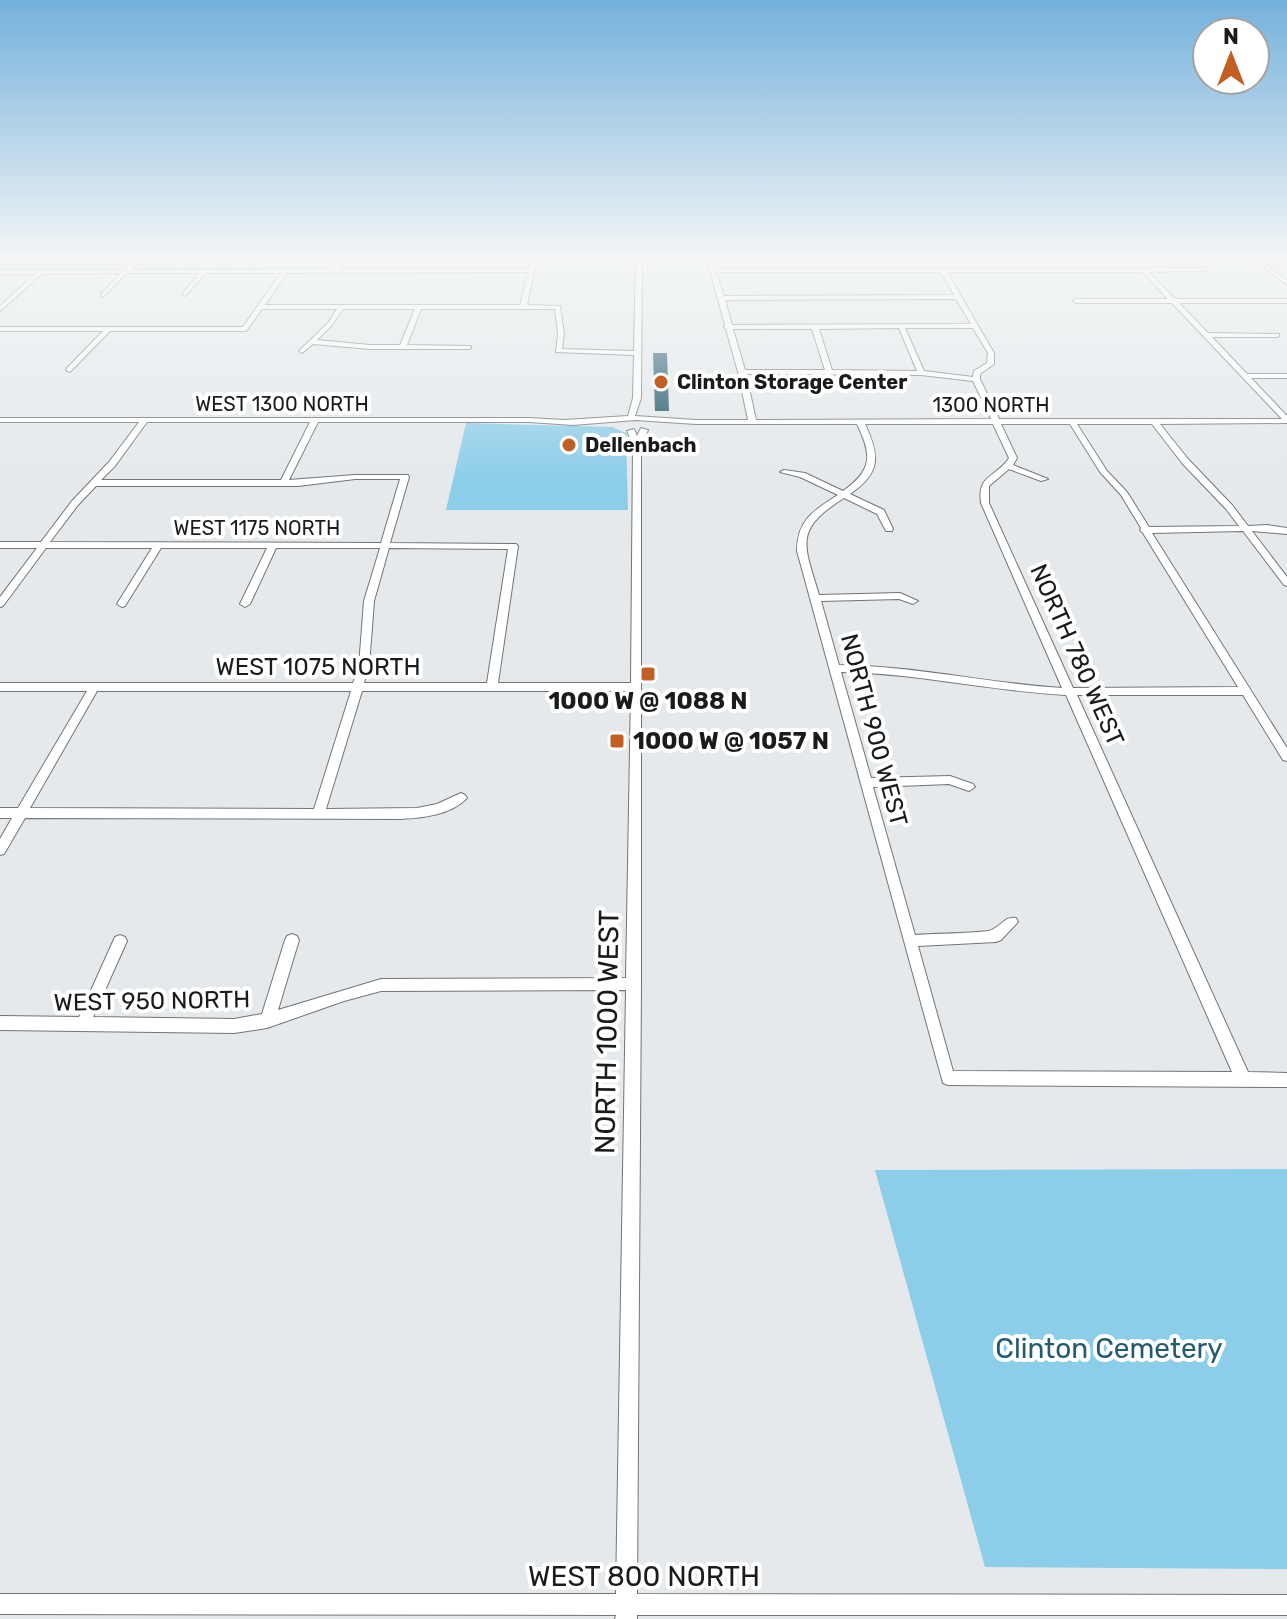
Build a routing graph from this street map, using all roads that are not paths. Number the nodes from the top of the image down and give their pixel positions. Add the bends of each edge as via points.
1 (106, 332) edge
2 (321, 332) edge
3 (409, 332) edge
4 (561, 332) edge
5 (638, 332) edge
6 (729, 332) edge
7 (817, 332) edge
8 (903, 332) edge
9 (977, 332) edge
10 (1202, 332) edge
11 (1205, 335) junction
12 (1277, 335) dead end
13 (313, 342) junction
14 (403, 347) junction
15 (469, 347) dead end
16 (302, 351) dead end
17 (638, 353) junction
18 (70, 370) dead end
19 (742, 372) junction
20 (829, 372) junction
21 (921, 373) junction
22 (1244, 376) junction
23 (1287, 376) edge
24 (976, 379) junction
25 (637, 398) junction
26 (0, 420) edge
27 (145, 420) junction
28 (315, 420) junction
29 (752, 420) junction
30 (860, 421) junction
31 (996, 421) junction
32 (1072, 421) junction
33 (1154, 421) junction
34 (1287, 421) edge
35 (646, 424) junction
36 (630, 428) junction
37 (1009, 466) junction
38 (784, 472) dead end
39 (1044, 479) dead end
40 (94, 483) junction
41 (284, 483) junction
42 (844, 495) junction
43 (1245, 528) junction
44 (889, 529) dead end
45 (1144, 530) junction
46 (1287, 531) edge
47 (0, 545) edge
48 (43, 545) junction
49 (158, 546) junction
50 (273, 546) junction
51 (384, 546) junction
52 (1287, 583) edge
53 (815, 598) junction
54 (913, 601) dead end
55 (0, 604) edge
56 (122, 604) dead end
57 (245, 604) dead end
58 (835, 668) junction
59 (0, 687) edge
60 (94, 687) junction
61 (358, 687) junction
62 (492, 687) junction
63 (636, 687) junction
64 (1069, 690) junction
65 (1246, 691) junction
66 (1287, 757) edge
67 (866, 783) junction
68 (969, 787) dead end
69 (461, 798) dead end
70 (0, 813) edge
71 (22, 813) junction
72 (319, 814) junction
73 (0, 850) edge
74 (1011, 922) dead end
75 (292, 940) dead end
76 (120, 941) dead end
77 (910, 941) junction
78 (634, 984) junction
79 (267, 1021) junction
80 (0, 1023) edge
81 (83, 1024) junction
82 (1243, 1079) junction
83 (1287, 1080) edge
84 (0, 1604) edge
85 (1287, 1605) edge
86 (626, 1611) edge

1 - 18 street
2 - 13 street
3 - 14 street
4 - 17 street via 558,351
5 - 17 street, NORTH 1000 WEST
6 - 19 street
7 - 20 street
8 - 21 street
9 - 24 street via 992,359
10 - 11 street
11 - 12 street
11 - 22 street
13 - 14 street
13 - 16 street
14 - 15 street
17 - 25 street, NORTH 1000 WEST
19 - 20 street
19 - 29 street
20 - 21 street
21 - 24 street
22 - 23 street
22 - 34 street
24 - 31 street
25 - 35 street, NORTH 1000 WEST
25 - 36 street, NORTH 1000 WEST
26 - 27 street, WEST 1300 NORTH
27 - 28 street, WEST 1300 NORTH
27 - 40 street
28 - 36 street, WEST 1300 NORTH via 565,422
28 - 41 street
29 - 30 street, 1300 NORTH
29 - 35 street, 1300 NORTH
30 - 31 street, 1300 NORTH
30 - 42 street, NORTH 900 WEST via 872,450 871,463
31 - 32 street, 1300 NORTH
31 - 37 street via 1011,451
32 - 33 street, 1300 NORTH
32 - 45 street
33 - 34 street, 1300 NORTH
33 - 43 street
35 - 36 street, NORTH 1000 WEST
35 - 36 street
35 - 36 street
36 - 63 street, NORTH 1000 WEST
37 - 39 street
37 - 64 street, NORTH 780 WEST via 986,481 985,503
38 - 42 street
40 - 41 street
40 - 48 street
41 - 51 street via 405,477
42 - 44 street via 881,512
42 - 53 street, NORTH 900 WEST via 817,513 803,533 802,551
43 - 45 street
43 - 46 street
43 - 52 street
45 - 65 street
47 - 48 street, WEST 1175 NORTH
48 - 49 street, WEST 1175 NORTH
48 - 55 street
49 - 50 street, WEST 1175 NORTH
49 - 56 street
50 - 51 street, WEST 1175 NORTH
50 - 57 street
51 - 61 street via 369,601
51 - 62 street, WEST 1175 NORTH via 513,546
53 - 54 street via 900,596
53 - 58 street, NORTH 900 WEST
58 - 64 street
58 - 67 street, NORTH 900 WEST
59 - 60 street, WEST 1075 NORTH
60 - 61 street, WEST 1075 NORTH
60 - 71 street
61 - 62 street, WEST 1075 NORTH
61 - 72 street
62 - 63 street, WEST 1075 NORTH
63 - 78 street, NORTH 1000 WEST
64 - 65 street
64 - 82 street, NORTH 780 WEST
65 - 66 street
67 - 68 street via 950,780
67 - 77 street, NORTH 900 WEST
69 - 72 street via 429,813
70 - 71 street
71 - 72 street
71 - 73 street
74 - 77 street via 996,936
75 - 79 street
76 - 81 street
77 - 82 street, NORTH 900 WEST via 948,1078
78 - 79 street, WEST 950 NORTH via 404,983 357,990
78 - 86 street, NORTH 1000 WEST
79 - 81 street, WEST 950 NORTH via 234,1026
80 - 81 street, WEST 950 NORTH
82 - 83 street
84 - 86 street, WEST 800 NORTH
85 - 86 street, WEST 800 NORTH

